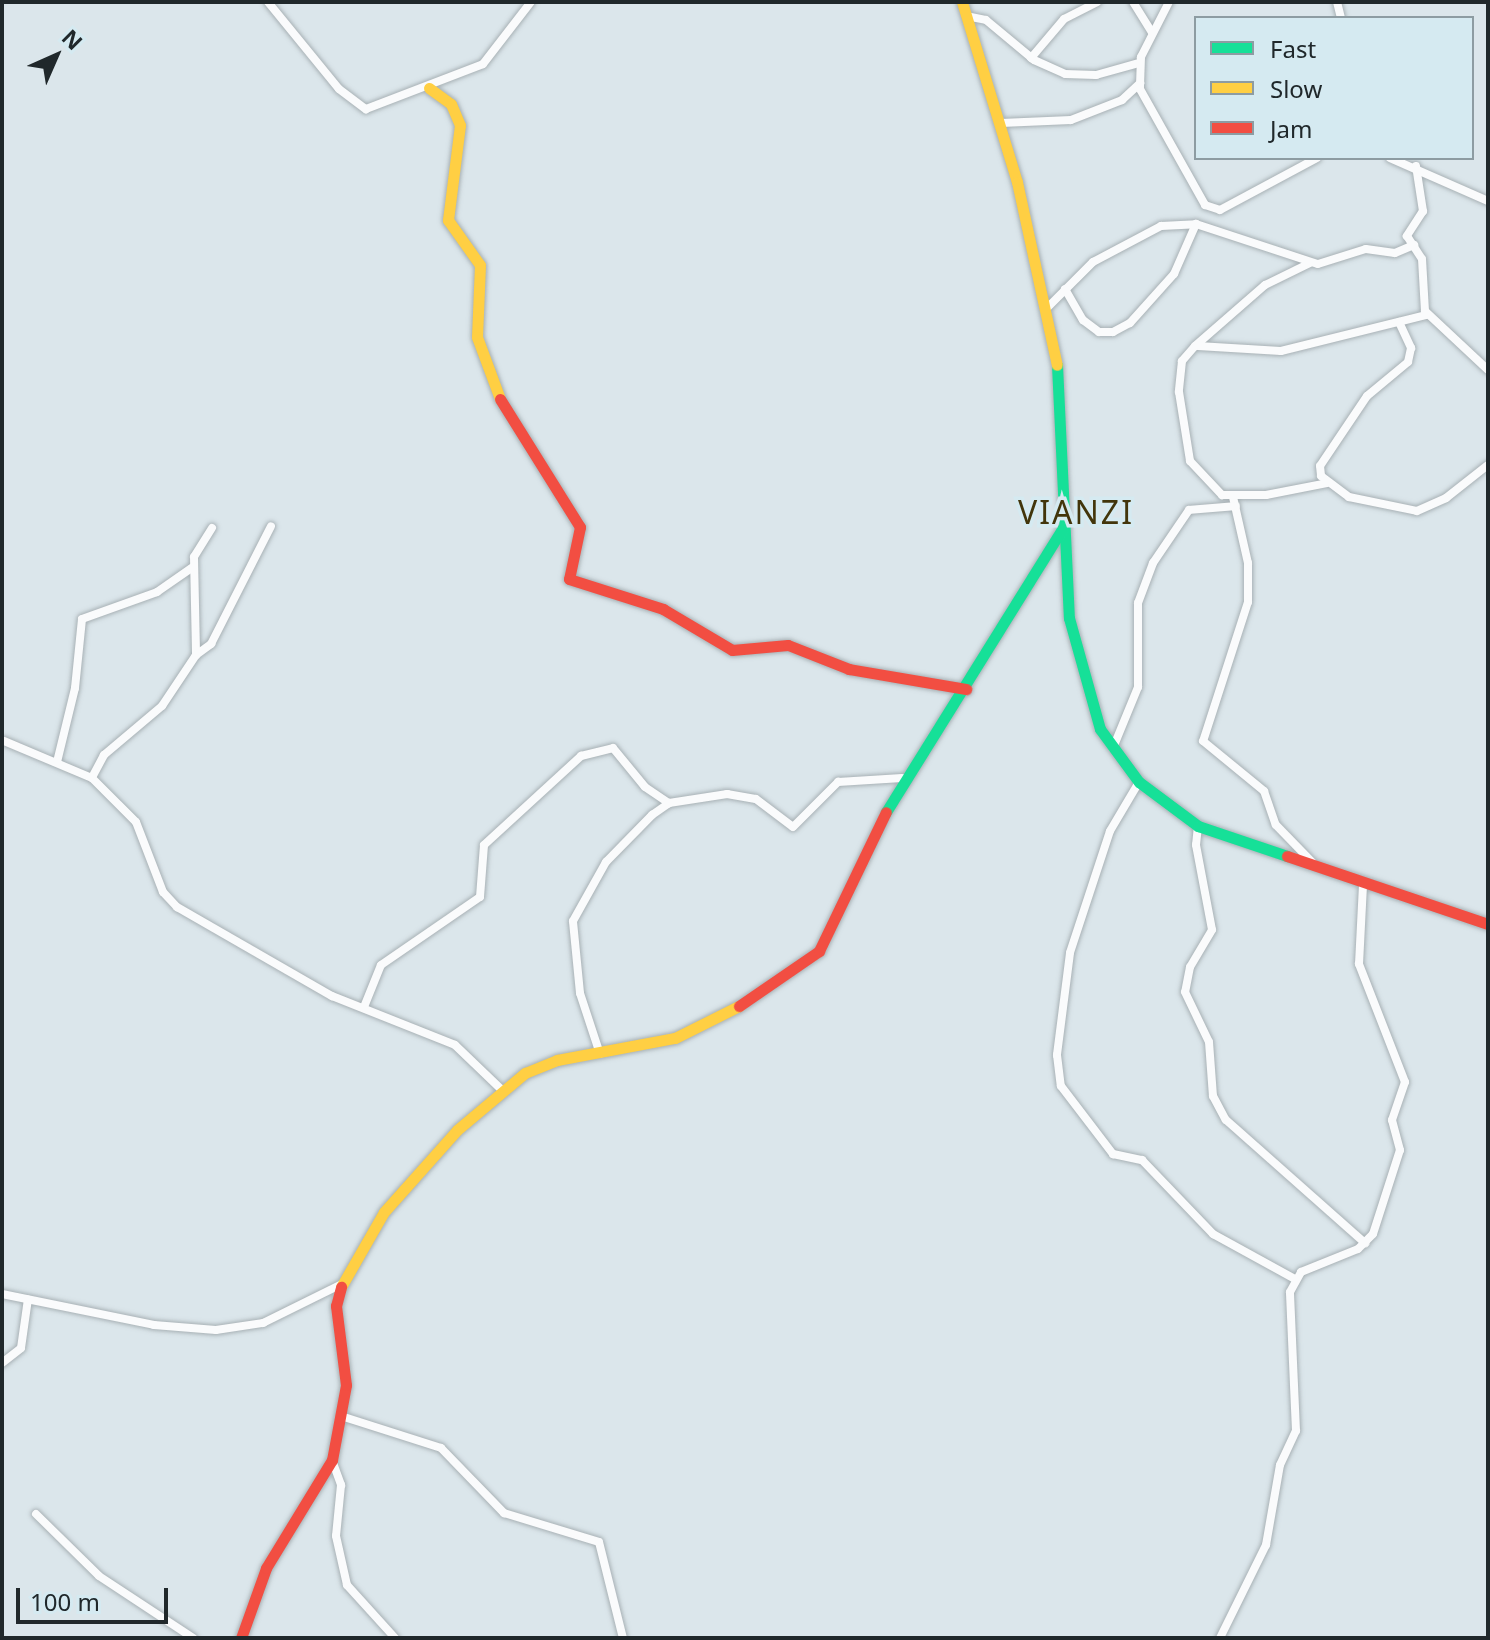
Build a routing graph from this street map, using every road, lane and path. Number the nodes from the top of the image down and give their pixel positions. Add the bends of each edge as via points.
1 (268, 2) edge
2 (531, 2) edge
3 (962, 2) edge
4 (1097, 2) edge
5 (1133, 2) edge
6 (1169, 2) edge
7 (966, 16) junction
8 (1152, 33) junction
9 (1031, 58) junction
10 (1139, 63) junction
11 (1140, 83) junction
12 (429, 88) junction
13 (1001, 123) junction
14 (1313, 160) edge
15 (1412, 163) edge
16 (1488, 201) edge
17 (1196, 224) junction
18 (1414, 245) junction
19 (1310, 263) junction
20 (1065, 289) junction
21 (1045, 310) junction
22 (1427, 315) junction
23 (1399, 322) junction
24 (1195, 346) junction
25 (1488, 370) edge
26 (1488, 465) edge
27 (1327, 483) junction
28 (1235, 502) junction
29 (271, 526) dead end
30 (212, 528) dead end
31 (1063, 528) junction
32 (193, 567) junction
33 (196, 655) junction
34 (966, 689) junction
35 (4, 741) dead end
36 (1113, 749) junction
37 (57, 762) junction
38 (92, 778) junction
39 (902, 778) junction
40 (1139, 782) junction
41 (669, 803) junction
42 (1198, 826) junction
43 (1322, 872) junction
44 (1363, 884) junction
45 (1488, 924) edge
46 (364, 1007) junction
47 (600, 1054) junction
48 (502, 1090) junction
49 (1365, 1243) junction
50 (1295, 1279) junction
51 (342, 1284) junction
52 (2, 1294) edge
53 (28, 1299) junction
54 (2, 1363) edge
55 (344, 1417) junction
56 (332, 1460) junction
57 (36, 1514) dead end
58 (193, 1638) edge
59 (241, 1638) edge
60 (395, 1638) edge
61 (623, 1638) edge
62 (1220, 1638) edge

1 - 12 street via 360,109
2 - 12 street via 491,58
3 - 7 street
4 - 9 street via 1064,19
5 - 8 street
6 - 8 street
7 - 9 street via 986,20
7 - 13 street
8 - 10 street
9 - 10 street via 1081,76
10 - 11 street
11 - 13 street via 1122,100 1071,120
11 - 14 street via 1211,209 1220,210
12 - 34 street via 451,104 460,125 448,220 480,265 477,337 490,382 580,527 567,567 569,579 663,609 732,650 788,645 849,669
13 - 21 street
15 - 16 street
15 - 18 street via 1415,189 1423,202 1421,218 1408,232
17 - 19 street
17 - 20 street via 1161,226 1127,242
17 - 20 street via 1174,274 1130,323 1113,332 1090,326
18 - 19 street via 1395,253 1366,249 1329,265
18 - 22 street via 1422,259
19 - 24 street via 1265,285
20 - 21 street
21 - 31 street via 1062,401
22 - 23 street
22 - 25 street
23 - 24 street via 1306,340 1281,351
23 - 27 street via 1411,348 1408,362 1367,396 1325,457 1320,466
24 - 28 street via 1178,373 1190,461
26 - 27 street via 1446,498 1417,511 1349,497
27 - 28 street
28 - 36 street via 1189,510 1153,563 1138,603 1138,687
28 - 43 street via 1248,602 1203,741 1264,791 1282,834
29 - 33 street via 211,644
30 - 32 street
31 - 34 street
31 - 36 street via 1069,618 1081,679
32 - 33 street
32 - 37 street via 157,592 82,619 75,688
33 - 38 street via 162,706 104,755
34 - 39 street
35 - 37 street
36 - 40 street
37 - 38 street
38 - 46 street via 136,822 163,892 177,907 318,989
39 - 41 street via 838,782 793,827 748,797
39 - 47 street via 834,928 801,969 675,1038
40 - 42 street
40 - 50 street via 1110,831 1070,953 1057,1055 1061,1086 1113,1154 1142,1160 1213,1234
41 - 46 street via 645,787 613,748 581,756 484,845 480,897 381,965
41 - 47 street via 606,862 573,921 578,981
42 - 43 street
42 - 49 street via 1196,845 1212,930 1190,967 1185,992 1213,1054 1213,1096 1239,1132
43 - 44 street
44 - 45 street
44 - 49 street via 1359,964 1405,1082 1392,1120 1400,1150 1385,1206
46 - 48 street via 455,1045
47 - 48 street via 539,1066
48 - 51 street via 402,1190
49 - 50 street
50 - 62 street via 1287,1315 1296,1431 1280,1465 1266,1545
51 - 53 street via 263,1323 216,1330 154,1325
51 - 55 street via 336,1317 345,1368
52 - 53 street
53 - 54 street via 21,1348
55 - 56 street
55 - 61 street via 441,1448 504,1513 599,1542
56 - 59 street via 266,1568
56 - 60 street via 341,1485 336,1536 347,1585
57 - 58 street via 99,1576

